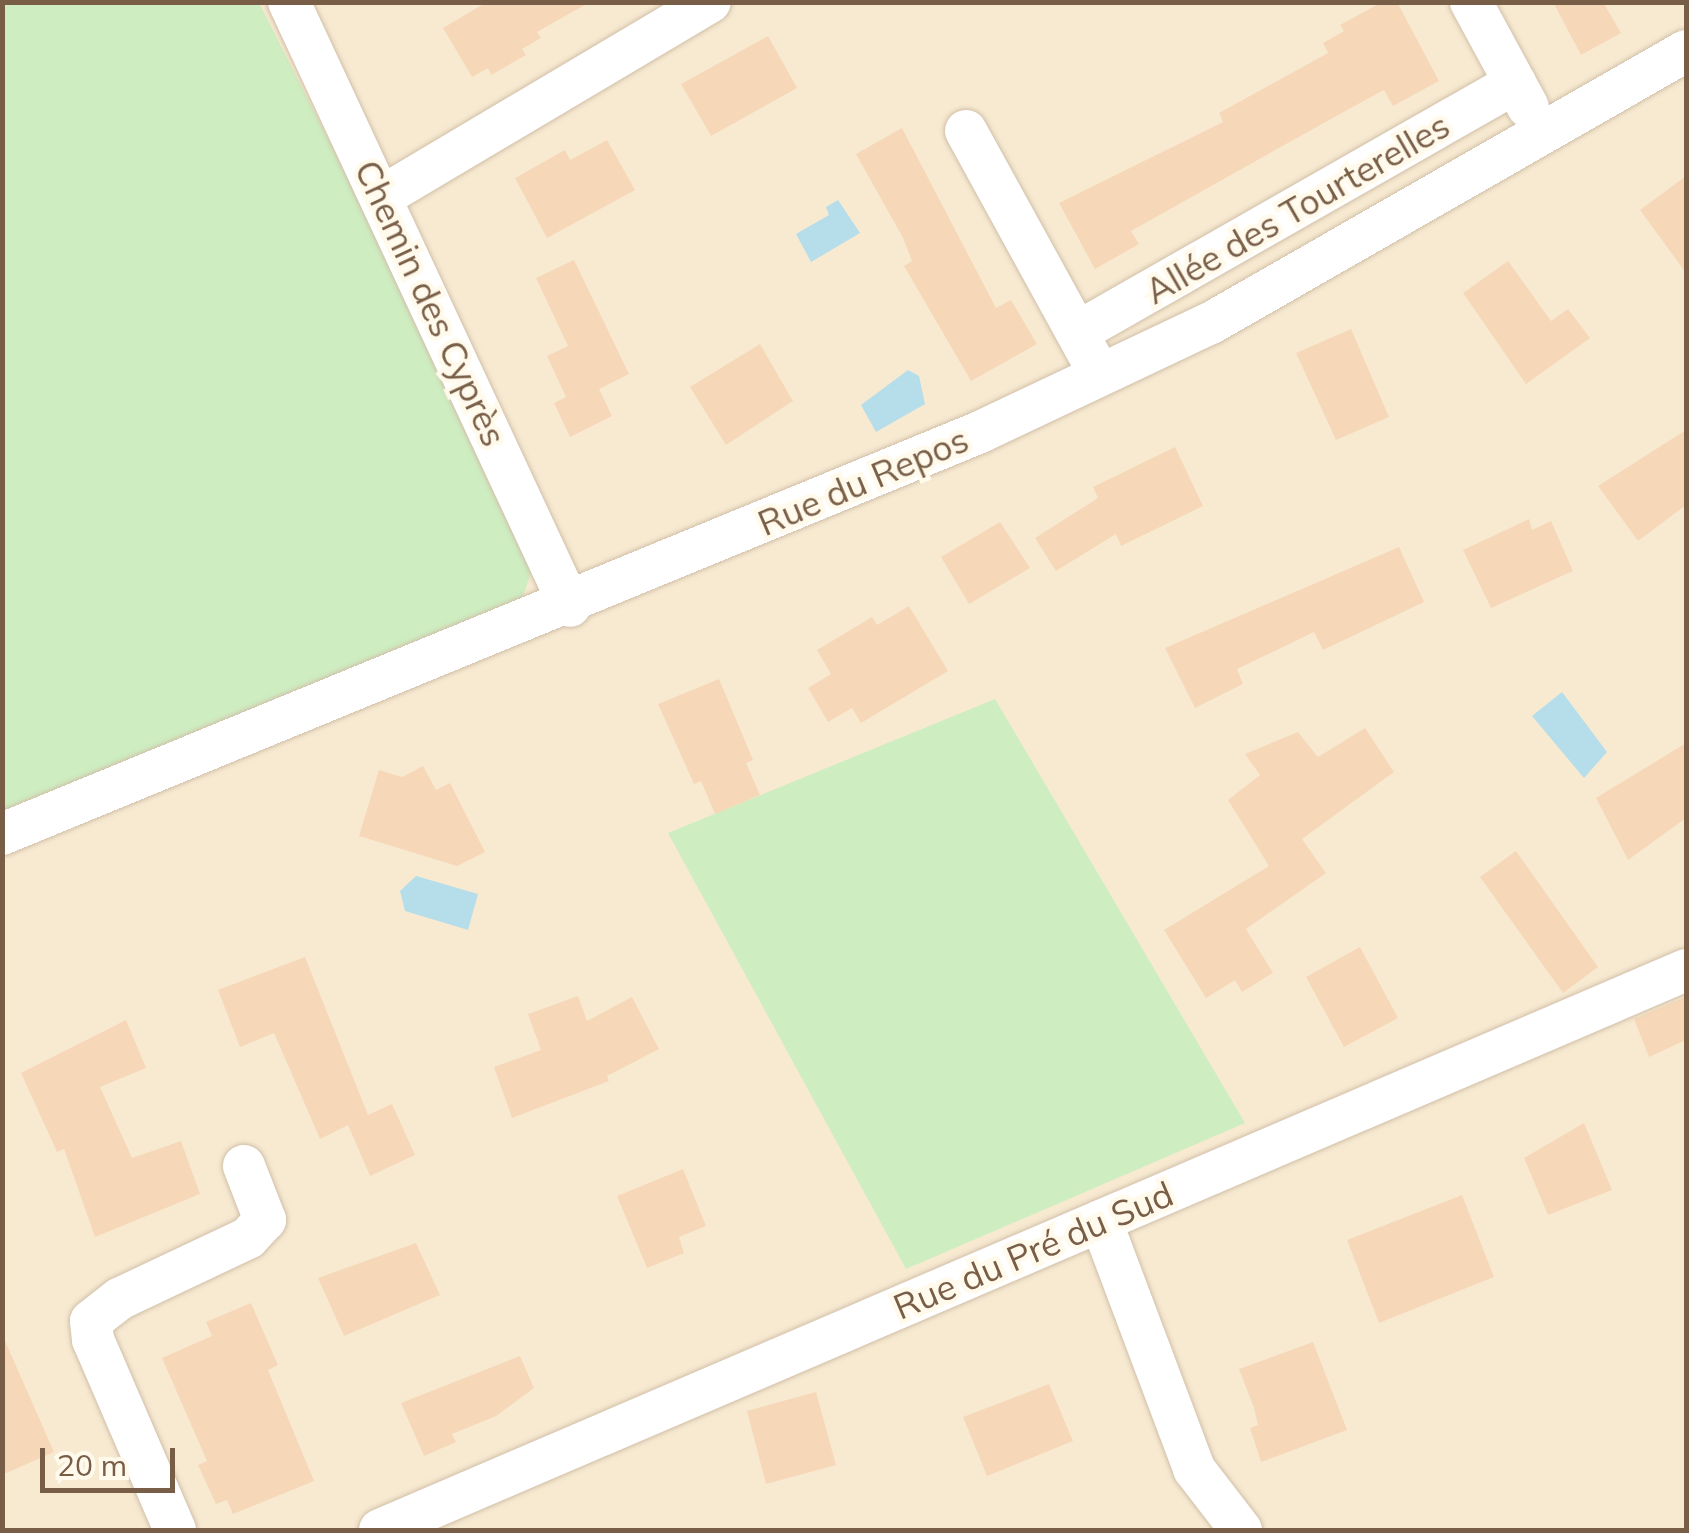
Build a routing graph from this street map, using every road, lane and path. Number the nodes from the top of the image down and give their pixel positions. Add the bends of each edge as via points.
1 (288, 2) edge
2 (710, 2) edge
3 (1471, 2) edge
4 (1686, 51) edge
5 (1515, 83) junction
6 (1541, 130) junction
7 (966, 131) dead end
8 (383, 196) junction
9 (1078, 332) junction
10 (1099, 376) junction
11 (570, 606) junction
12 (2, 834) edge
13 (1686, 970) edge
14 (244, 1166) dead end
15 (1101, 1221) junction
16 (444, 1518) edge
17 (176, 1530) edge
18 (380, 1530) edge
19 (1240, 1530) edge

1 - 8 street, Chemin des Cyprès
2 - 8 street
3 - 5 street
4 - 6 street, Rue du Repos
5 - 6 street
5 - 9 street, Allée des Tourterelles
6 - 10 street, Rue du Repos via 1211,323
7 - 9 street
8 - 11 street, Chemin des Cyprès
9 - 10 street
10 - 11 street, Rue du Repos
11 - 12 street, Rue du Repos
13 - 15 street, Rue du Pré du Sud
14 - 17 street via 265,1220 248,1238 119,1299 91,1322
15 - 16 street, Rue du Pré du Sud
15 - 19 street via 1194,1469
16 - 18 street, Rue du Pré du Sud

